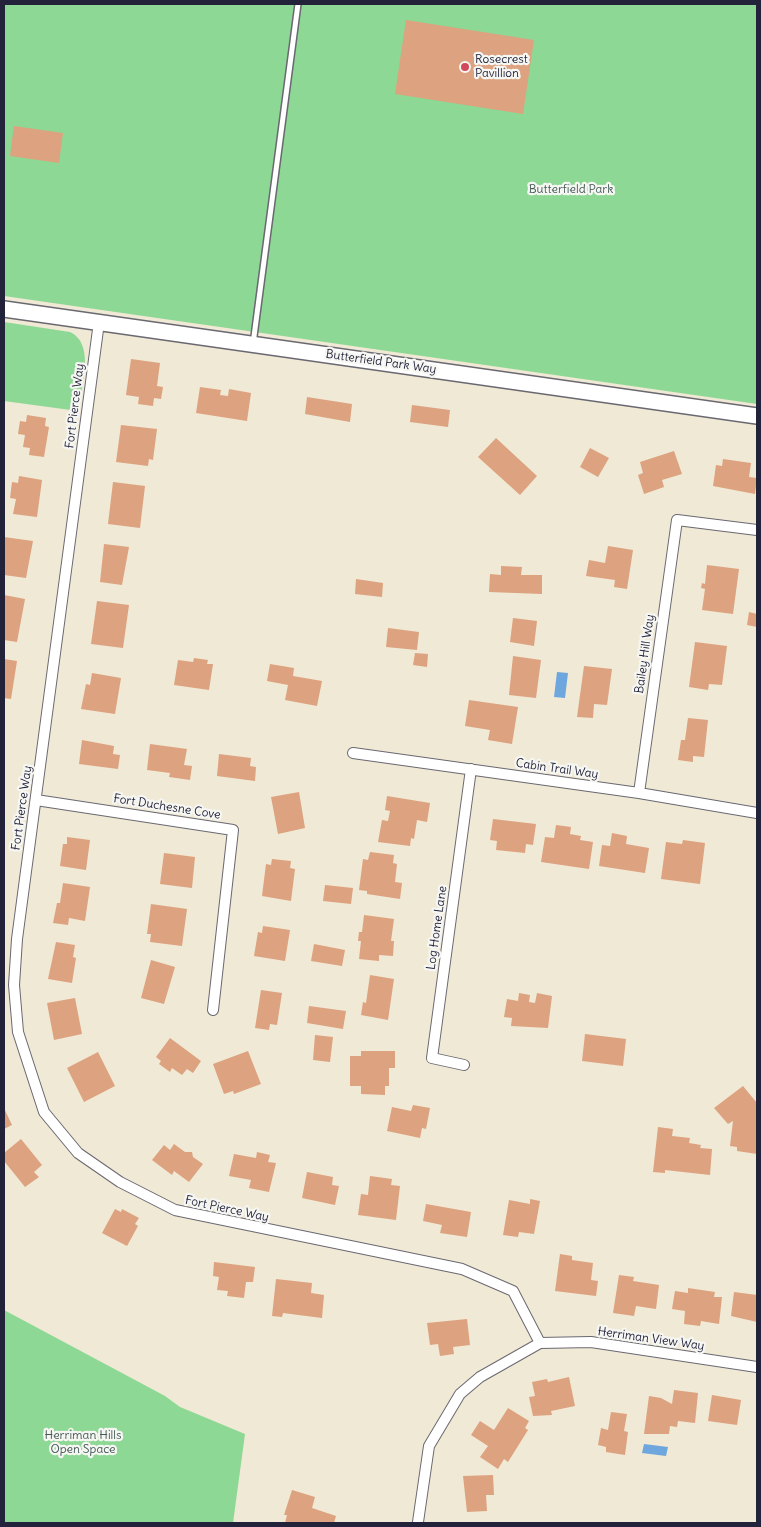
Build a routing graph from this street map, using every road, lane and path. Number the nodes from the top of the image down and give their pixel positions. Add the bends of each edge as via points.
1 (298, 4) edge
2 (4, 309) edge
3 (98, 322) junction
4 (253, 344) junction
5 (757, 416) edge
6 (757, 530) edge
7 (353, 753) dead end
8 (471, 769) junction
9 (639, 793) junction
10 (36, 800) junction
11 (757, 813) edge
12 (213, 1010) dead end
13 (464, 1065) dead end
14 (540, 1343) junction
15 (757, 1367) edge
16 (418, 1522) dead end

1 - 4 lane
2 - 3 street, Butterfield Park Way
3 - 4 street, Butterfield Park Way
3 - 10 street, Fort Pierce Way
4 - 5 street, Butterfield Park Way
6 - 9 street, Bailey Hill Way via 677,520
7 - 8 street, Cabin Trail Way
8 - 9 street, Cabin Trail Way
8 - 13 street, Log Home Lane via 432,1058
9 - 11 street, Cabin Trail Way
10 - 12 street, Fort Duchesne Cove via 233,830
10 - 14 street, Fort Pierce Way via 17,939 14,985 18,1032 44,1112 78,1153 120,1182 175,1210 462,1269 514,1291
14 - 15 street, Herriman View Way via 591,1342
14 - 16 street via 480,1377 460,1394 428,1446

